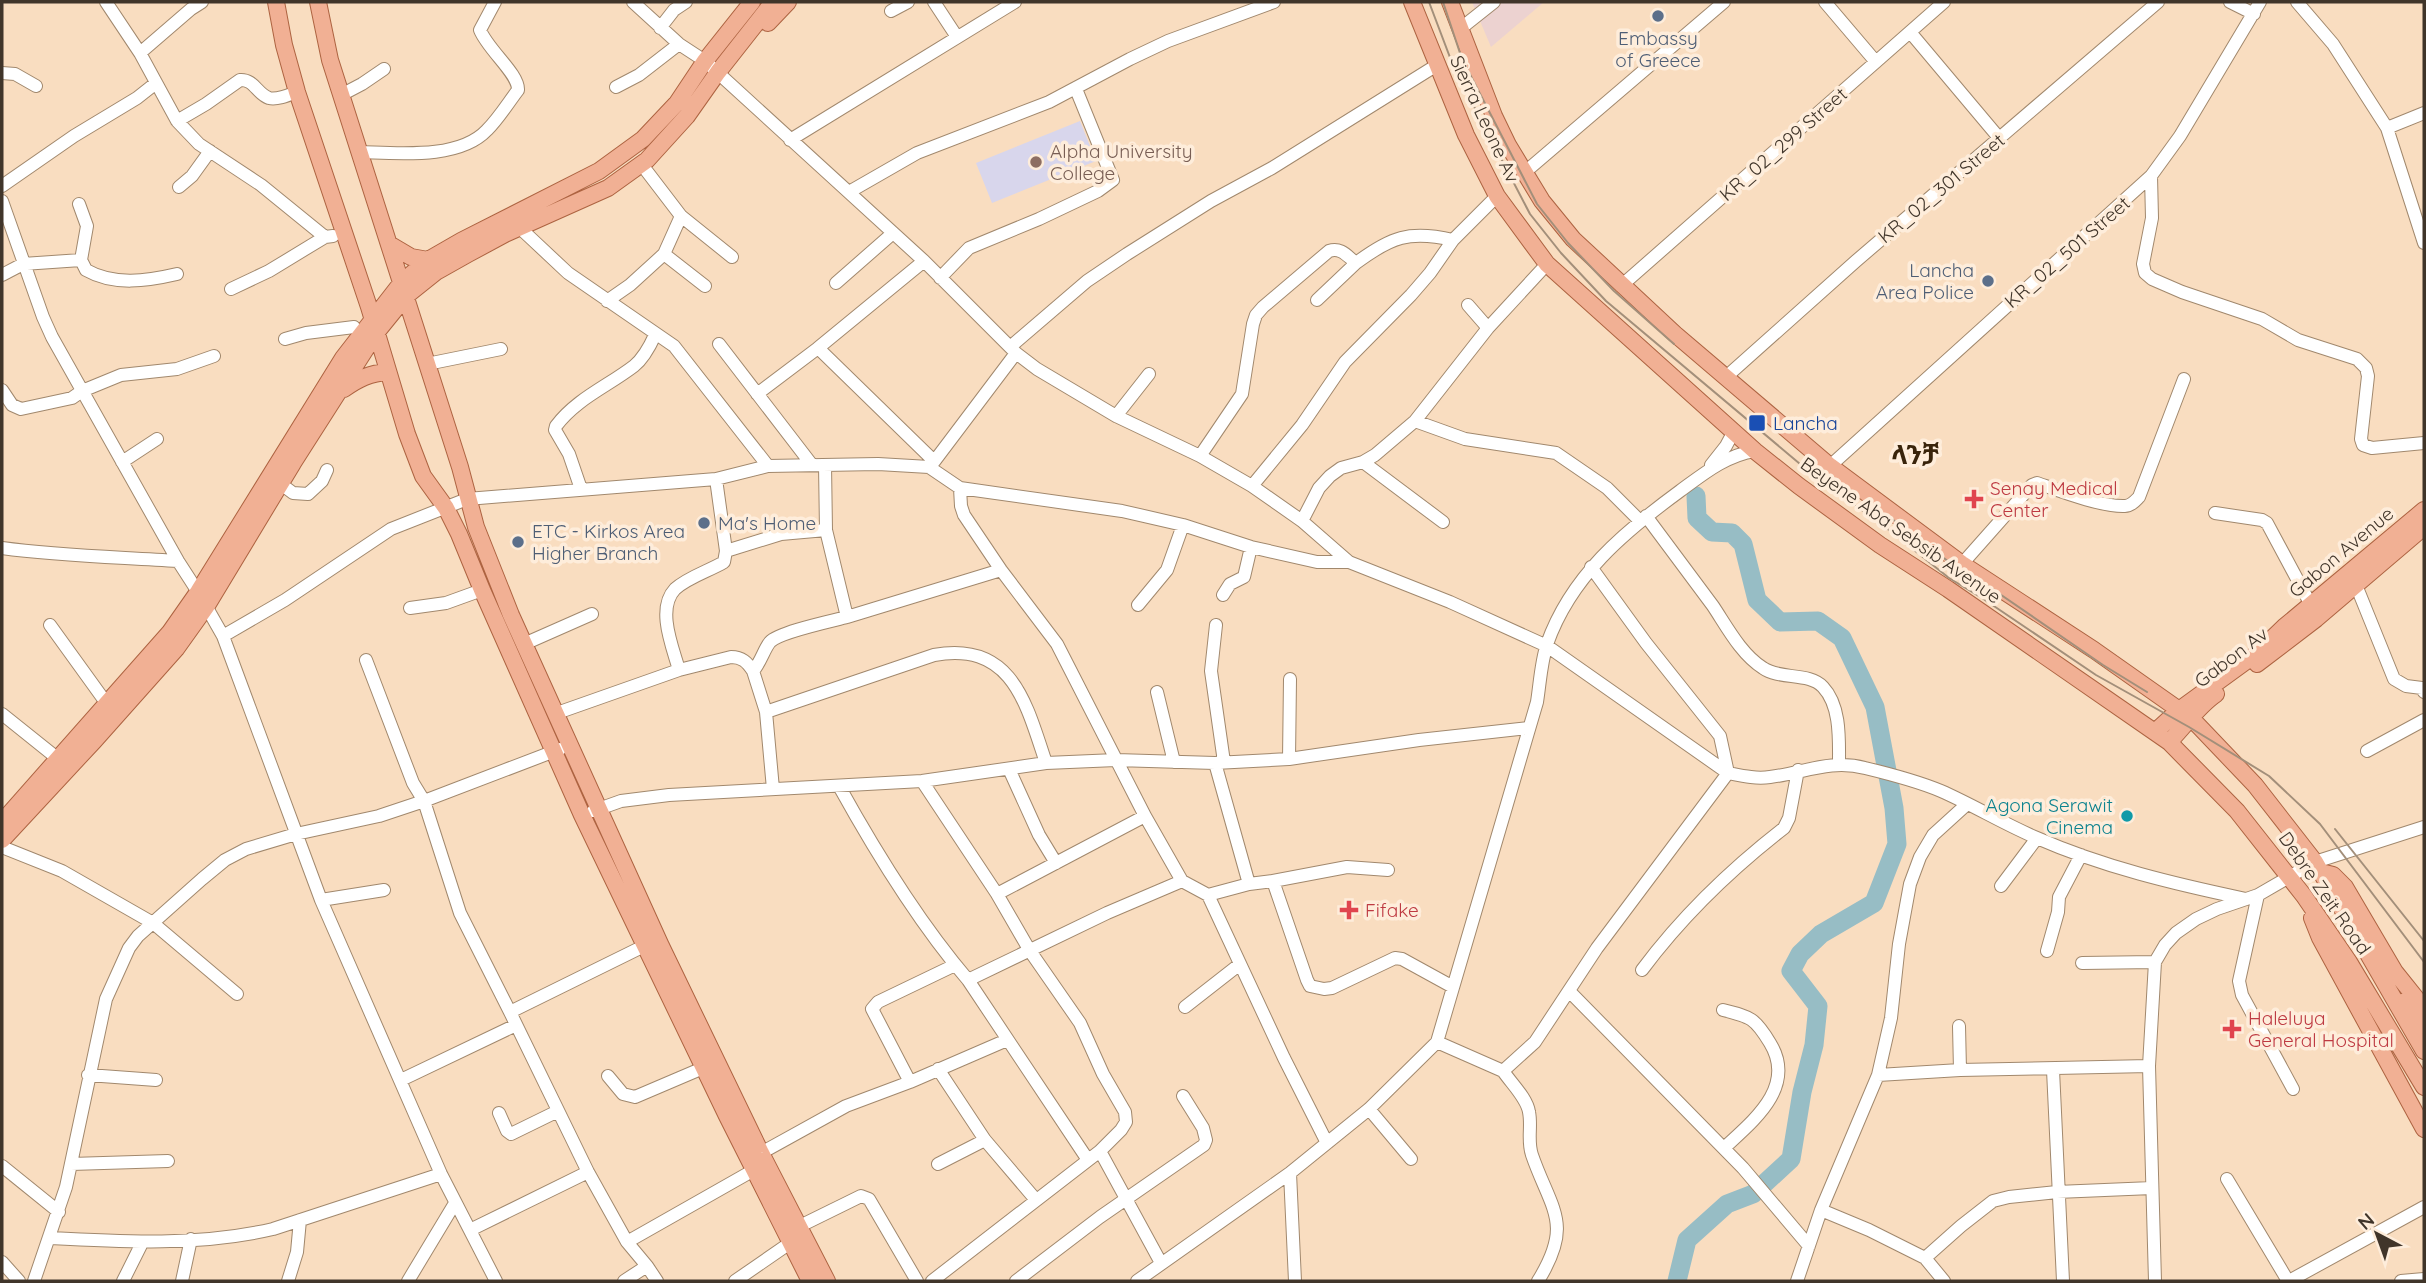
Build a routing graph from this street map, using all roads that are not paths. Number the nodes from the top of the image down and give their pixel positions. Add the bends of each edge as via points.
1 (106, 2) edge
2 (202, 2) edge
3 (276, 2) edge
4 (318, 2) edge
5 (495, 2) edge
6 (633, 2) edge
7 (686, 2) edge
8 (752, 2) edge
9 (773, 2) edge
10 (788, 2) edge
11 (908, 2) edge
12 (934, 2) edge
13 (1015, 2) edge
14 (1274, 2) edge
15 (1412, 2) edge
16 (1450, 2) edge
17 (1494, 2) edge
18 (1724, 2) edge
19 (1825, 2) edge
20 (1944, 2) edge
21 (2158, 2) edge
22 (2230, 2) edge
23 (2260, 2) edge
24 (2297, 2) edge
25 (742, 9) edge
26 (891, 11) dead end
27 (2254, 14) junction
28 (660, 28) junction
29 (1460, 29) junction
30 (1910, 32) junction
31 (748, 35) junction
32 (957, 37) junction
33 (679, 44) junction
34 (141, 53) junction
35 (705, 61) junction
36 (1876, 62) junction
37 (1437, 65) junction
38 (384, 69) dead end
39 (718, 72) junction
40 (2, 73) edge
41 (156, 83) junction
42 (36, 86) dead end
43 (616, 87) dead end
44 (1076, 89) junction
45 (297, 92) junction
46 (341, 94) junction
47 (2424, 113) edge
48 (177, 121) junction
49 (2387, 128) junction
50 (2000, 139) junction
51 (790, 140) junction
52 (210, 151) junction
53 (359, 152) junction
54 (642, 165) junction
55 (1524, 173) junction
56 (2151, 176) junction
57 (2, 186) edge
58 (179, 187) dead end
59 (849, 192) junction
60 (1497, 196) junction
61 (2, 201) edge
62 (79, 204) dead end
63 (681, 216) junction
64 (520, 228) junction
65 (344, 233) junction
66 (893, 233) junction
67 (325, 237) junction
68 (1453, 240) junction
69 (2424, 243) edge
70 (389, 244) junction
71 (664, 254) junction
72 (732, 257) dead end
73 (81, 260) junction
74 (428, 260) junction
75 (924, 261) junction
76 (1356, 263) junction
77 (23, 264) junction
78 (1548, 264) junction
79 (177, 274) dead end
80 (2, 275) edge
81 (940, 278) junction
82 (426, 279) junction
83 (836, 283) dead end
84 (705, 286) dead end
85 (1621, 286) junction
86 (363, 288) junction
87 (231, 289) dead end
88 (404, 289) junction
89 (1317, 300) dead end
90 (607, 301) junction
91 (1468, 305) dead end
92 (1592, 306) joint
93 (415, 325) junction
94 (374, 326) junction
95 (354, 327) junction
96 (1488, 328) junction
97 (655, 335) junction
98 (285, 339) dead end
99 (719, 344) dead end
100 (818, 348) junction
101 (501, 349) dead end
102 (1013, 350) junction
103 (214, 356) dead end
104 (427, 364) junction
105 (388, 372) junction
106 (1149, 374) dead end
107 (1726, 377) junction
108 (2184, 379) dead end
109 (332, 389) junction
110 (2, 390) edge
111 (82, 391) junction
112 (757, 394) junction
113 (1116, 416) junction
114 (1415, 421) junction
115 (1734, 431) junction
116 (158, 439) dead end
117 (2424, 443) edge
118 (1755, 450) junction
119 (1200, 456) junction
120 (122, 462) junction
121 (1363, 462) junction
122 (932, 464) junction
123 (818, 465) junction
124 (768, 466) junction
125 (1830, 466) junction
126 (327, 470) dead end
127 (1699, 478) junction
128 (716, 479) junction
129 (281, 484) junction
130 (1252, 486) junction
131 (960, 488) junction
132 (581, 489) junction
133 (467, 499) junction
134 (446, 508) junction
135 (2424, 510) edge
136 (2215, 513) dead end
137 (1643, 518) junction
138 (1302, 521) junction
139 (1443, 522) dead end
140 (1183, 525) junction
141 (2424, 527) edge
142 (826, 530) junction
143 (1251, 547) junction
144 (2, 548) edge
145 (726, 551) junction
146 (178, 561) junction
147 (1349, 562) junction
148 (1962, 564) junction
149 (1591, 566) junction
150 (1001, 570) junction
151 (2356, 585) junction
152 (482, 590) junction
153 (198, 592) junction
154 (1223, 595) dead end
155 (1138, 605) dead end
156 (206, 607) junction
157 (410, 608) dead end
158 (2318, 608) junction
159 (592, 614) dead end
160 (846, 617) junction
161 (50, 625) dead end
162 (1216, 625) dead end
163 (2284, 627) joint
164 (223, 636) junction
165 (524, 644) junction
166 (1547, 646) junction
167 (366, 660) dead end
168 (2120, 669) junction
169 (679, 670) junction
170 (753, 671) junction
171 (1290, 679) dead end
172 (2424, 689) edge
173 (1157, 692) dead end
174 (2103, 694) junction
175 (107, 704) junction
176 (765, 712) junction
177 (557, 713) junction
178 (2, 714) edge
179 (2186, 714) junction
180 (2424, 720) edge
181 (1529, 728) junction
182 (2155, 732) junction
183 (2169, 741) junction
184 (570, 745) junction
185 (553, 751) junction
186 (2367, 751) dead end
187 (57, 758) junction
188 (1289, 759) junction
189 (1116, 760) junction
190 (1174, 762) junction
191 (1046, 763) junction
192 (1220, 763) junction
193 (1839, 764) junction
194 (1009, 769) junction
195 (1798, 770) junction
196 (1728, 773) junction
197 (922, 781) junction
198 (839, 786) junction
199 (773, 789) junction
200 (424, 801) junction
201 (1966, 805) junction
202 (600, 808) junction
203 (582, 815) junction
204 (1145, 816) junction
205 (2, 822) edge
206 (2424, 827) edge
207 (296, 834) junction
208 (2037, 838) junction
209 (2, 840) edge
210 (2, 848) edge
211 (2081, 855) junction
212 (1056, 863) junction
213 (2318, 867) junction
214 (1388, 870) dead end
215 (2290, 877) junction
216 (1182, 881) junction
217 (1273, 881) junction
218 (1249, 884) junction
219 (2001, 886) dead end
220 (384, 890) dead end
221 (997, 894) junction
222 (1208, 895) junction
223 (2304, 896) junction
224 (2252, 897) junction
225 (321, 900) junction
226 (153, 923) junction
227 (644, 946) junction
228 (1030, 951) junction
229 (2047, 951) dead end
230 (2155, 962) junction
231 (2082, 963) dead end
232 (1240, 964) junction
233 (955, 965) junction
234 (1642, 970) dead end
235 (968, 981) junction
236 (1453, 987) junction
237 (1570, 992) junction
238 (2391, 993) junction
239 (237, 994) dead end
240 (2369, 995) junction
241 (1185, 1007) dead end
242 (2424, 1008) edge
243 (1723, 1010) dead end
244 (510, 1012) junction
245 (516, 1025) junction
246 (2424, 1025) edge
247 (1959, 1026) dead end
248 (1007, 1040) junction
249 (1437, 1042) junction
250 (2424, 1051) edge
251 (2149, 1066) junction
252 (704, 1068) junction
253 (939, 1069) junction
254 (2053, 1069) junction
255 (1961, 1070) junction
256 (1503, 1071) junction
257 (88, 1075) junction
258 (1878, 1075) junction
259 (608, 1076) dead end
260 (156, 1080) dead end
261 (401, 1080) junction
262 (910, 1082) junction
263 (2424, 1087) edge
264 (2292, 1089) dead end
265 (1183, 1096) dead end
266 (1368, 1109) junction
267 (558, 1111) junction
268 (2424, 1111) edge
269 (499, 1113) dead end
270 (2424, 1129) edge
271 (985, 1140) junction
272 (1327, 1143) junction
273 (1724, 1148) junction
274 (1100, 1151) junction
275 (1411, 1159) dead end
276 (1088, 1160) junction
277 (168, 1161) dead end
278 (760, 1162) junction
279 (71, 1164) junction
280 (938, 1164) dead end
281 (2, 1166) edge
282 (588, 1172) junction
283 (1290, 1173) junction
284 (441, 1174) junction
285 (2227, 1179) dead end
286 (2152, 1188) junction
287 (2057, 1192) junction
288 (1126, 1199) junction
289 (1036, 1200) junction
290 (456, 1203) junction
291 (2424, 1207) edge
292 (1821, 1210) junction
293 (59, 1212) junction
294 (300, 1220) junction
295 (800, 1226) junction
296 (470, 1230) junction
297 (50, 1238) junction
298 (191, 1239) junction
299 (627, 1242) junction
300 (142, 1243) junction
301 (790, 1243) junction
302 (1809, 1246) junction
303 (1925, 1258) junction
304 (2, 1262) edge
305 (1161, 1263) junction
306 (647, 1266) junction
307 (2424, 1279) edge
308 (19, 1281) edge
309 (34, 1281) edge
310 (124, 1281) edge
311 (183, 1281) edge
312 (288, 1281) edge
313 (408, 1281) edge
314 (496, 1281) edge
315 (624, 1281) edge
316 (657, 1281) edge
317 (735, 1281) edge
318 (810, 1281) edge
319 (827, 1281) edge
320 (917, 1281) edge
321 (932, 1281) edge
322 (1016, 1281) edge
323 (1137, 1281) edge
324 (1294, 1281) edge
325 (1538, 1281) edge
326 (1797, 1281) edge
327 (1944, 1281) edge
328 (2063, 1281) edge
329 (2155, 1281) edge
330 (2289, 1281) edge
331 (2401, 1281) edge

1 - 34 street
2 - 34 street
3 - 45 main road
4 - 46 main road
5 - 53 street via 480,30 518,85 486,131 472,142 427,153
6 - 28 street
7 - 28 street
8 - 25 main road
9 - 31 main road
10 - 31 main road via 765,26
11 - 26 street
12 - 32 street
13 - 32 street
14 - 44 street via 1168,41
15 - 37 main road, Sierra Leone Av
16 - 29 main road, Sierra Leone Av
17 - 29 street
18 - 55 street
19 - 36 street
20 - 30 street, KR_02_299 Street
21 - 50 street, KR_02_301 Street
22 - 27 street
23 - 27 street, KR_02_501 Street
24 - 49 street via 2333,44
25 - 35 main road
27 - 56 street, KR_02_501 Street
28 - 33 street
29 - 55 main road, Sierra Leone Av via 1494,116
30 - 36 street, KR_02_299 Street
30 - 50 street
31 - 39 main road
32 - 51 street
33 - 35 street
33 - 43 street
34 - 41 street
35 - 39 street
35 - 74 main road via 677,103 613,162
36 - 85 street, KR_02_299 Street
37 - 60 main road, Sierra Leone Av
37 - 102 street via 1127,254 1087,281
38 - 46 street
39 - 51 street
39 - 54 main road via 687,116
40 - 42 street via 15,74
41 - 48 street
41 - 57 street
44 - 59 street via 917,153
44 - 81 street via 1113,180 1039,219 969,248
45 - 48 street via 267,97 240,80
45 - 65 main road
46 - 53 main road
47 - 49 street
48 - 52 street
49 - 69 street
50 - 107 street, KR_02_301 Street
51 - 59 street
52 - 58 street
52 - 67 street
53 - 70 main road
54 - 63 street
54 - 64 main road via 608,188
55 - 85 main road, Sierra Leone Av via 1556,222
56 - 117 street via 2152,218 2143,264 2152,279 2262,319 2298,340 2357,359 2367,368 2368,376 2362,444 2372,448
56 - 125 street, KR_02_501 Street
59 - 66 street
60 - 68 street
60 - 78 main road, Sierra Leone Av
61 - 77 street
62 - 73 street via 87,226
63 - 71 street
63 - 72 street
64 - 82 main road
64 - 90 street via 568,273
65 - 67 street
65 - 86 main road
66 - 75 street
66 - 83 street
67 - 87 street
68 - 76 street via 1406,236 1378,247
68 - 130 street via 1411,295 1345,362
70 - 74 main road via 411,257
70 - 88 main road
71 - 84 street
71 - 90 street
73 - 77 street
73 - 79 street via 86,270 105,277 145,282
74 - 88 main road
75 - 81 street
75 - 100 street
76 - 89 street
76 - 119 street via 1340,250 1329,251 1256,315 1242,394
77 - 80 street
77 - 111 street via 43,317
78 - 92 main road, Sierra Leone Av
78 - 96 street
81 - 102 street
82 - 88 main road
82 - 93 main road
85 - 107 main road, Beyene Aba Sebsib Avenue
86 - 94 main road
86 - 95 main road
88 - 93 main road
88 - 94 main road
90 - 97 street
91 - 96 street
92 - 115 main road, Beyene Aba Sebsib Avenue
93 - 104 main road
94 - 105 main road
94 - 109 main road
95 - 98 street
95 - 109 main road via 331,365
96 - 114 street
97 - 124 street via 674,346
97 - 132 street via 634,366 599,388 556,426
99 - 112 street
100 - 112 street
100 - 122 street
101 - 104 street
102 - 113 street
102 - 122 street
103 - 111 street via 165,372 121,375
104 - 133 main road
105 - 109 main road
105 - 134 main road via 423,476
106 - 113 street
107 - 125 main road, Beyene Aba Sebsib Avenue
108 - 148 street via 2134,503 2105,503 2037,483
109 - 129 main road
109 - 153 main road
110 - 111 street via 12,405 21,409 59,402
111 - 120 street
112 - 123 street
113 - 119 street
114 - 121 street
114 - 137 street via 1465,439 1556,453
115 - 118 main road, Beyene Aba Sebsib Avenue
115 - 127 street
116 - 120 street
118 - 127 street via 1733,456
118 - 174 main road, Beyene Aba Sebsib Avenue via 1880,545
119 - 130 street
120 - 146 street
121 - 138 street via 1330,476
121 - 139 street
122 - 123 street
122 - 131 street
123 - 124 street
123 - 142 street
124 - 128 street
125 - 148 main road, Beyene Aba Sebsib Avenue
126 - 129 street via 308,494 293,493
127 - 137 street
128 - 132 street
128 - 145 street
129 - 156 main road
130 - 138 street
131 - 140 street via 1122,511
131 - 150 street via 964,514
132 - 133 street
133 - 134 street
133 - 165 main road
134 - 152 main road
134 - 164 street via 391,529
135 - 158 main road, Gabon Avenue
136 - 158 street via 2267,523
137 - 149 street
137 - 193 street via 1740,646 1763,669 1823,686 1837,719
138 - 147 street
140 - 143 street
140 - 155 street via 1172,560
141 - 151 main road, Gabon Avenue
142 - 145 street via 780,534
142 - 160 street
143 - 147 street via 1317,562
143 - 154 street via 1244,577 1230,584
144 - 146 street
145 - 169 street via 724,562 685,583 671,597 667,624
146 - 153 street
147 - 166 street
148 - 168 main road, Beyene Aba Sebsib Avenue
149 - 166 street via 1560,613
149 - 196 street via 1720,736
150 - 160 street
150 - 189 street via 1057,644
151 - 158 main road, Gabon Avenue
151 - 172 street via 2394,679
152 - 157 street via 446,603
152 - 185 main road
153 - 156 street
153 - 175 main road
156 - 164 street
156 - 209 main road via 127,705
158 - 163 main road, Gabon Avenue
158 - 179 main road, Gabon Av via 2272,654
159 - 165 street
160 - 170 street via 777,636
161 - 175 street
162 - 192 street via 1211,671
163 - 179 main road, Gabon Av
164 - 207 street
165 - 177 main road
166 - 181 street
166 - 196 street
167 - 200 street
168 - 174 main road
168 - 179 main road, Beyene Aba Sebsib Avenue
169 - 170 street via 738,657
169 - 177 street
170 - 176 street
171 - 188 street
173 - 190 street
174 - 182 main road, Beyene Aba Sebsib Avenue
175 - 187 main road
176 - 191 street via 934,654 975,654 1004,671 1021,697
176 - 199 street
177 - 184 main road
178 - 187 street
179 - 182 main road
179 - 183 main road, Gabon Av
179 - 213 main road, Beyene Aba Sebsib Avenue via 2255,785
180 - 186 street
181 - 188 street
181 - 236 street
182 - 183 main road, Beyene Aba Sebsib Avenue
183 - 215 main road, Debre Zeit Road via 2237,811
184 - 185 street
184 - 202 main road
185 - 200 street
185 - 203 main road
187 - 205 main road
188 - 192 street
189 - 190 street
189 - 191 street
189 - 204 street
190 - 192 street
191 - 194 street
192 - 218 street
193 - 195 street
193 - 201 street via 1941,791
194 - 197 street
194 - 212 street
195 - 196 street via 1771,777
195 - 234 street via 1784,828 1715,885
196 - 237 street via 1597,948
197 - 198 street
197 - 221 street
198 - 199 street
198 - 233 street
199 - 202 street via 645,797
200 - 207 street
200 - 244 street via 460,913
201 - 208 street
201 - 258 street via 1933,835 1910,884
202 - 203 street
202 - 278 main road
203 - 227 main road
204 - 212 street
204 - 216 street
206 - 213 street
207 - 225 street
207 - 226 street via 225,860
208 - 211 street
208 - 219 street
210 - 226 street via 62,871
211 - 224 street via 2168,882
211 - 229 street via 2059,897
212 - 221 street
213 - 215 street
213 - 238 main road
213 - 242 main road via 2346,887 2395,972
214 - 217 street via 1347,867
215 - 223 main road, Debre Zeit Road
215 - 224 street
216 - 222 street
216 - 228 street
217 - 218 street
217 - 236 street via 1310,986 1332,988 1395,958
218 - 222 street
220 - 225 street
221 - 228 street
222 - 232 street
223 - 240 main road, Debre Zeit Road
223 - 270 main road via 2320,938
224 - 230 street via 2196,919 2176,933
224 - 264 street via 2239,981
225 - 261 street
226 - 239 street
226 - 257 street via 129,948 116,974
227 - 244 street
227 - 252 main road
228 - 235 street
228 - 274 street via 1080,1023 1125,1112 1121,1130
230 - 231 street
230 - 251 street
232 - 241 street
232 - 272 street
233 - 235 street
233 - 262 street via 872,1009
235 - 248 street
236 - 249 street
237 - 256 street via 1535,1042
237 - 273 street
238 - 246 main road via 2406,1002
238 - 250 main road
240 - 263 main road, Debre Zeit Road
240 - 268 main road via 2388,1044
243 - 273 street via 1759,1024 1776,1052 1780,1076 1763,1112
244 - 245 street
245 - 261 street
245 - 267 street
247 - 255 street
248 - 253 street
248 - 276 street
249 - 256 street
249 - 266 street
251 - 254 street
251 - 286 street
252 - 259 street via 635,1097 623,1094
252 - 278 main road
253 - 262 street
253 - 271 street
254 - 255 street
254 - 287 street
255 - 258 street
256 - 325 street via 1528,1108 1530,1152 1556,1212 1557,1238
257 - 260 street
257 - 279 street
258 - 292 street
261 - 284 street
262 - 278 street via 846,1106
265 - 288 street via 1203,1128 1204,1145
266 - 272 street
266 - 275 street
267 - 269 street via 511,1134
267 - 282 street
271 - 280 street
271 - 289 street
272 - 283 street
273 - 302 street
274 - 276 street
274 - 288 street
276 - 289 street
277 - 279 street
278 - 295 main road
278 - 299 street
278 - 301 main road
279 - 293 street
281 - 293 street
282 - 296 street
282 - 299 street
283 - 305 street
283 - 324 street
284 - 290 street
284 - 294 street
285 - 330 street
286 - 287 street
286 - 329 street
287 - 303 street via 1993,1202
287 - 328 street
288 - 305 street
288 - 322 street
289 - 321 street
290 - 296 street
290 - 313 street
291 - 330 street
292 - 302 street
292 - 303 street
293 - 297 street
294 - 298 street via 248,1235
294 - 312 street
295 - 319 main road
295 - 320 street via 861,1196 869,1199
296 - 314 street
297 - 300 street
297 - 309 street
298 - 300 street
298 - 311 street
299 - 306 street
300 - 310 street
301 - 317 street
301 - 318 main road
302 - 326 street
303 - 327 street
304 - 308 street
305 - 323 street
306 - 315 street
306 - 316 street
307 - 331 street

